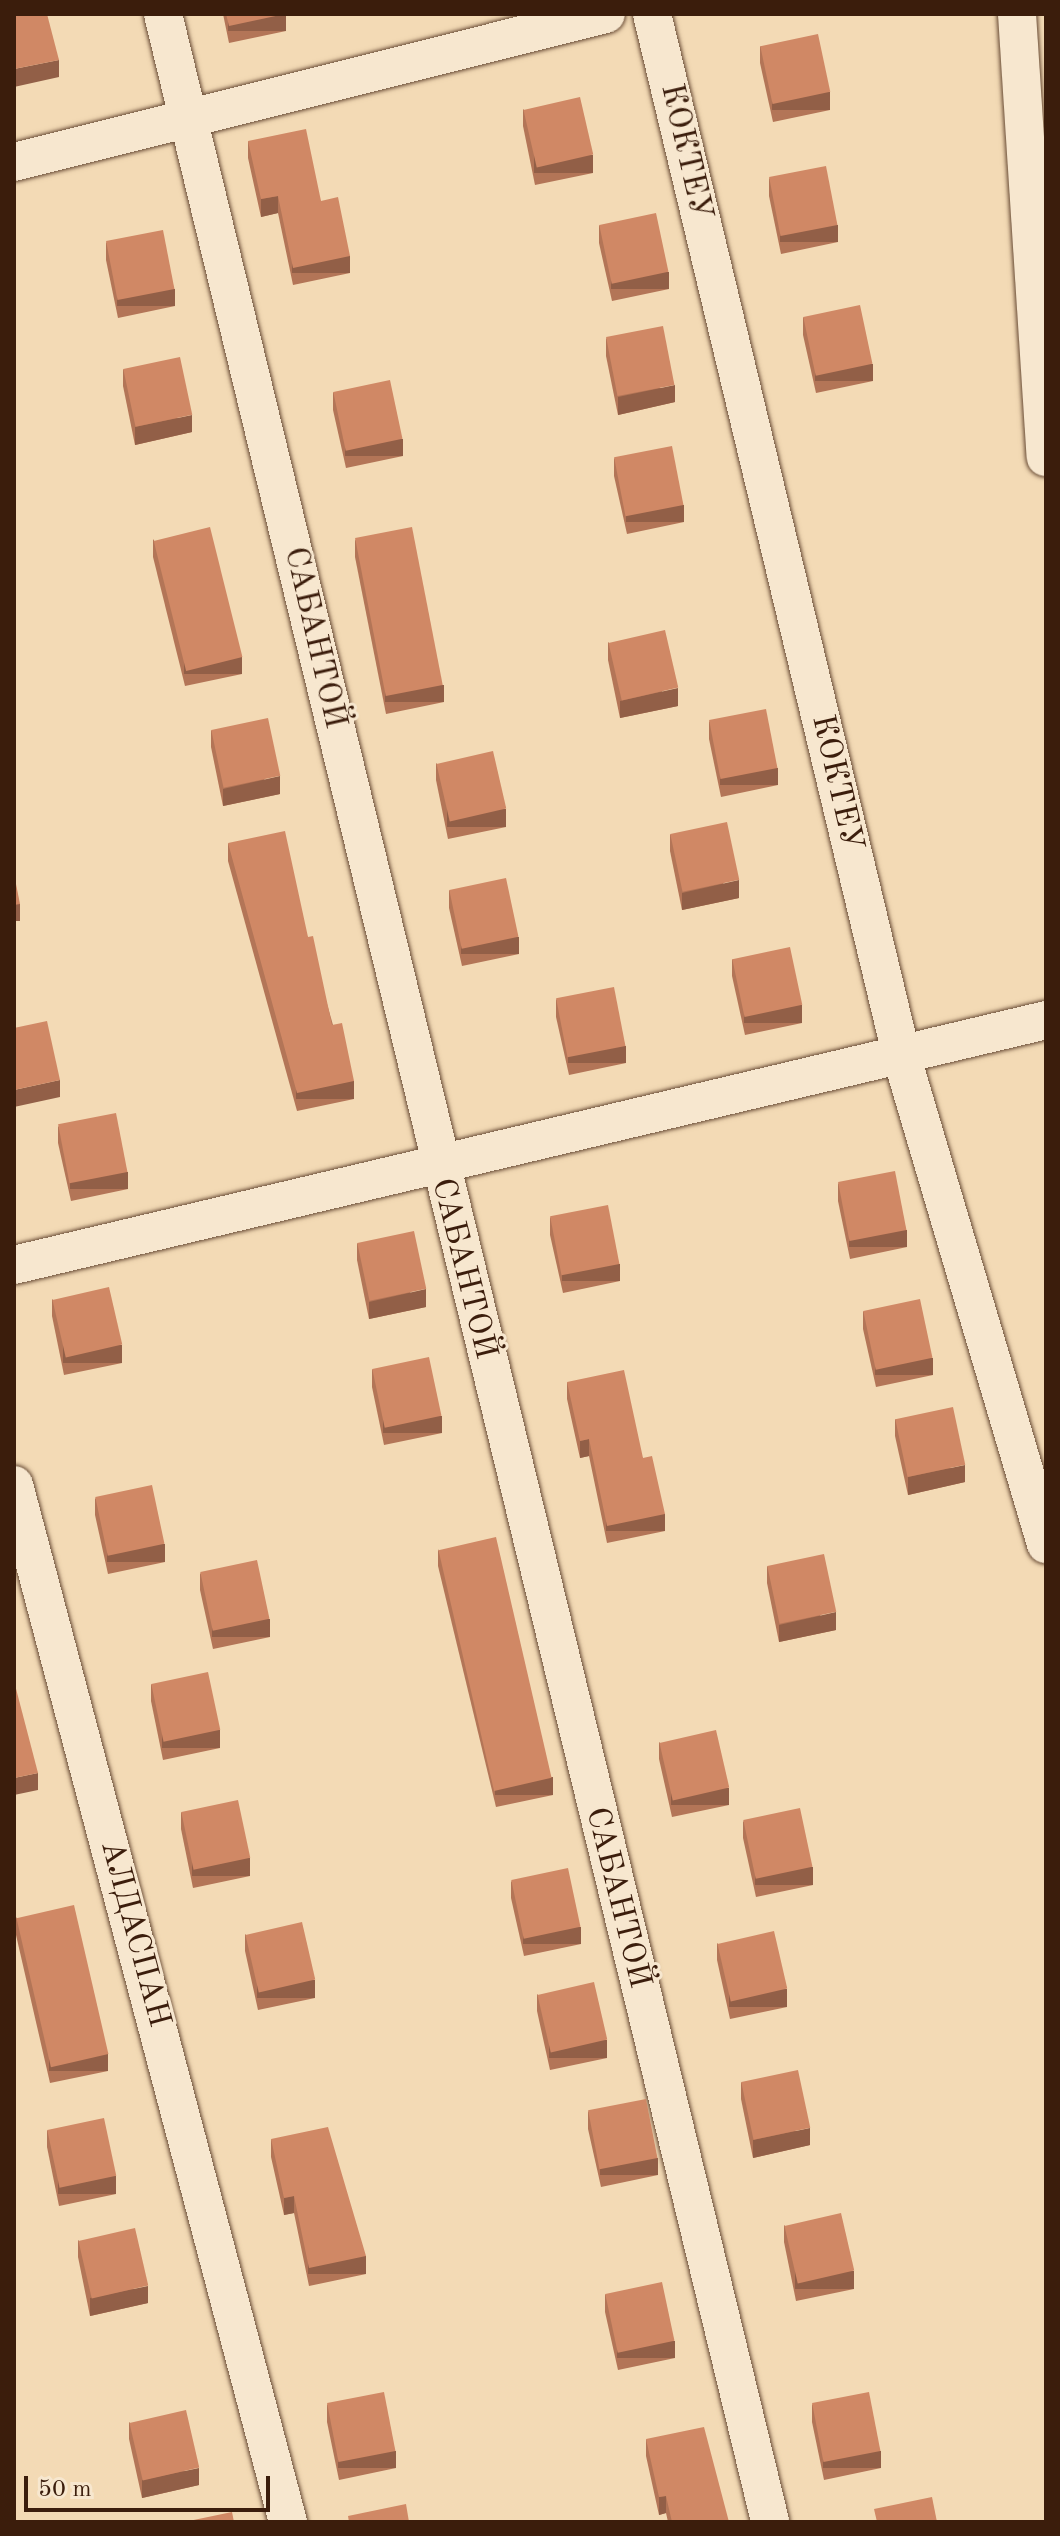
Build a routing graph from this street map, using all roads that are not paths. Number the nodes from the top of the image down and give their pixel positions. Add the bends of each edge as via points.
1 (163, 14) edge
2 (606, 14) edge
3 (652, 14) edge
4 (1017, 14) edge
5 (193, 119) junction
6 (14, 162) edge
7 (1046, 457) edge
8 (1046, 1020) edge
9 (902, 1058) junction
10 (438, 1165) junction
11 (14, 1265) edge
12 (14, 1485) edge
13 (1046, 1544) edge
14 (288, 2522) edge
15 (770, 2522) edge

1 - 5 street, САБАНТОЙ
2 - 5 street
3 - 9 street, КОКТЕУ
4 - 7 street
5 - 6 street
5 - 10 street, САБАНТОЙ
8 - 9 street
9 - 10 street
9 - 13 street, КОКТЕУ
10 - 11 street
10 - 15 street, САБАНТОЙ
12 - 14 street, АЛДАСПАН

